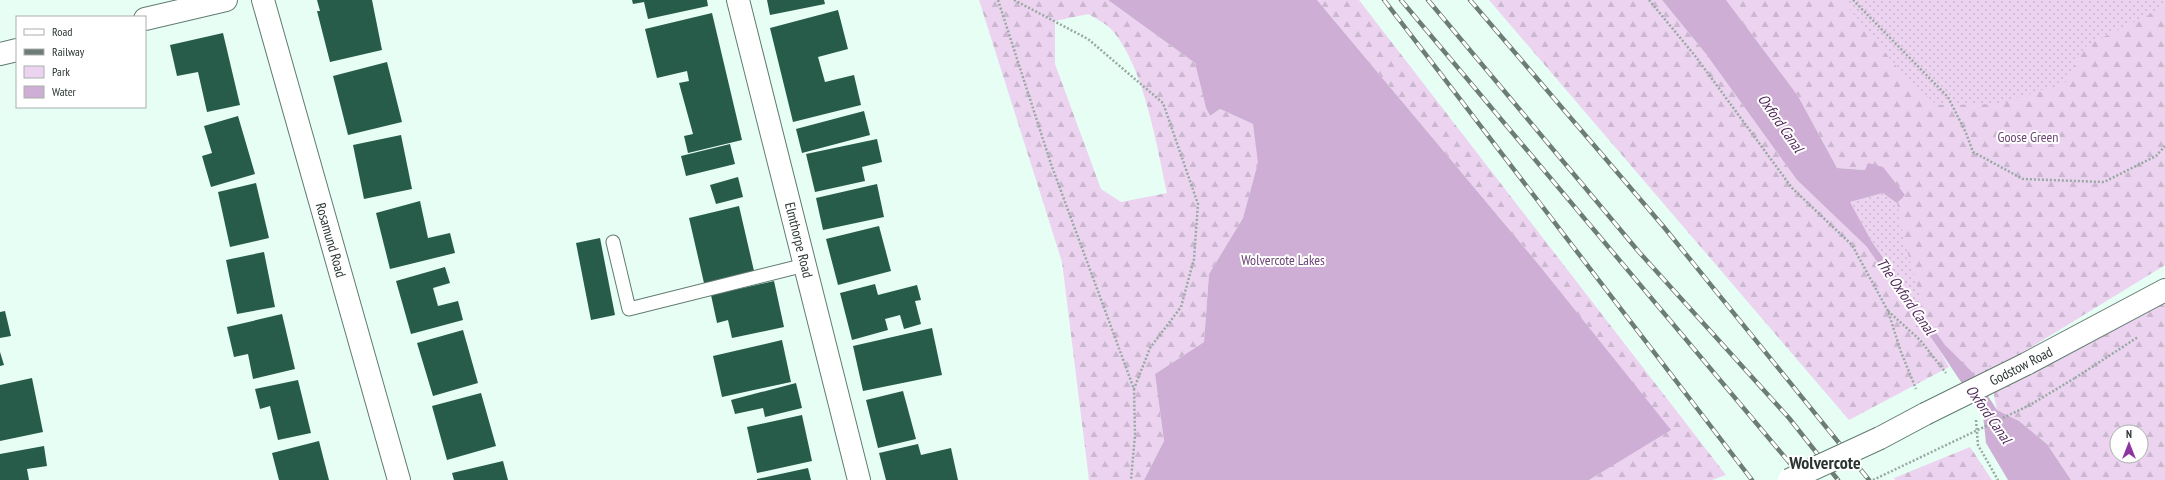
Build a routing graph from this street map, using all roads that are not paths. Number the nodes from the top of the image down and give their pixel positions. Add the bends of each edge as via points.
1 (226, 0) edge
2 (263, 0) edge
3 (738, 0) edge
4 (146, 19) edge
5 (16, 50) edge
6 (0, 54) edge
7 (613, 242) dead end
8 (805, 265) junction
9 (2165, 290) edge
10 (399, 480) edge
11 (859, 480) edge
12 (1789, 480) edge

1 - 4 street
2 - 10 street, Rosamund Road
3 - 8 street, Elmthorpe Road
5 - 6 street
7 - 8 lane via 629,309
8 - 11 street, Elmthorpe Road
9 - 12 street, Godstow Road, bridge via 1880,438

